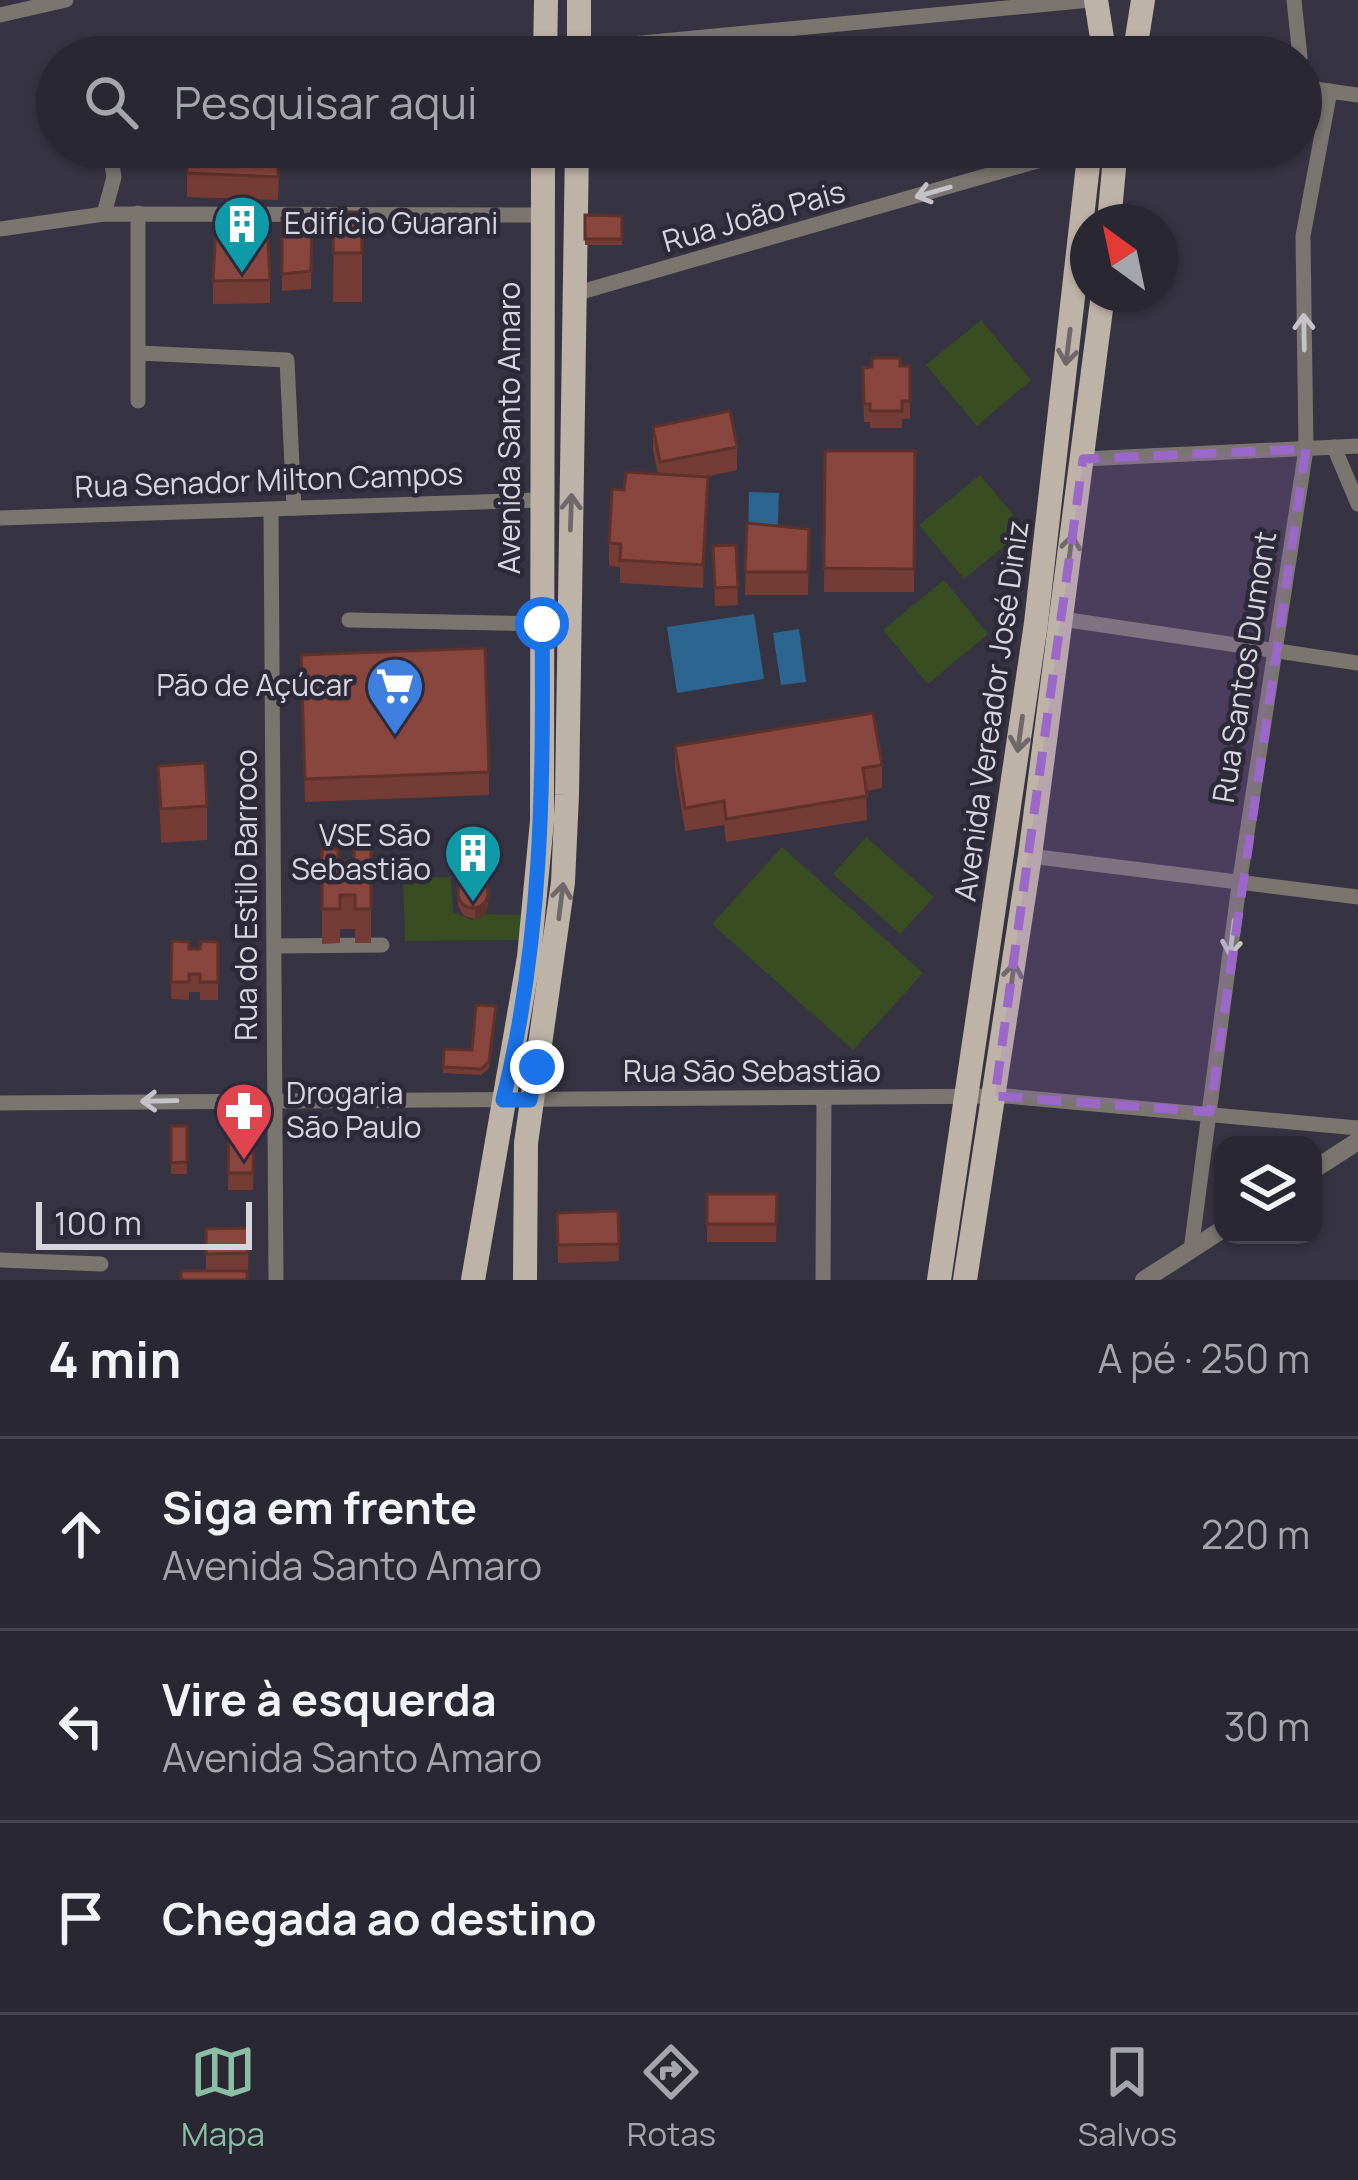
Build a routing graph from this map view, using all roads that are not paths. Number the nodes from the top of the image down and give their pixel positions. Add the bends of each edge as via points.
1 (66, 0) edge
2 (546, 0) edge
3 (579, 0) edge
4 (1093, 0) edge
5 (1111, 0) edge
6 (1143, 0) edge
7 (1294, 0) edge
8 (0, 16) edge
9 (545, 36) edge
10 (579, 36) edge
11 (744, 36) edge
12 (1101, 36) edge
13 (1107, 36) edge
14 (1137, 36) edge
15 (1298, 36) edge
16 (1322, 90) edge
17 (1330, 91) junction
18 (1358, 95) edge
19 (1322, 134) edge
20 (113, 168) edge
21 (542, 168) edge
22 (577, 168) edge
23 (1015, 168) edge
24 (1086, 168) edge
25 (1114, 168) edge
26 (1316, 168) edge
27 (1111, 204) edge
28 (138, 213) junction
29 (104, 214) junction
30 (540, 215) junction
31 (0, 229) edge
32 (574, 294) junction
33 (1100, 312) edge
34 (139, 353) junction
35 (138, 401) dead end
36 (1358, 446) edge
37 (1334, 447) junction
38 (1306, 448) junction
39 (1083, 459) junction
40 (540, 500) junction
41 (1358, 504) edge
42 (294, 508) junction
43 (271, 511) junction
44 (0, 518) edge
45 (1061, 619) junction
46 (349, 620) dead end
47 (542, 624) junction
48 (1274, 649) junction
49 (1358, 664) edge
50 (1030, 856) junction
51 (1239, 885) junction
52 (1358, 897) edge
53 (382, 945) dead end
54 (275, 946) junction
55 (982, 1097) junction
56 (824, 1098) junction
57 (276, 1100) junction
58 (503, 1100) junction
59 (530, 1100) junction
60 (0, 1103) edge
61 (1210, 1112) junction
62 (1358, 1128) edge
63 (1358, 1141) edge
64 (1322, 1165) edge
65 (1214, 1235) edge
66 (1191, 1250) junction
67 (0, 1260) edge
68 (100, 1264) dead end
69 (275, 1280) edge
70 (473, 1280) edge
71 (525, 1280) edge
72 (823, 1280) edge
73 (939, 1280) edge
74 (965, 1280) edge
75 (1144, 1280) edge

1 - 8 street
2 - 9 main road
3 - 10 main road
4 - 11 street
4 - 12 main road
5 - 13 main road
6 - 14 main road
7 - 15 street
16 - 17 street
17 - 18 street
19 -> 17 street, Rua Santos Dumont
20 - 29 street
21 - 30 main road, Avenida Santo Amaro
22 - 32 main road, Avenida Santo Amaro
23 -> 32 street, Rua João Pais
24 -> 55 main road, Avenida Vereador José Diniz
25 - 27 main road
38 -> 26 street, Rua Santos Dumont via 1303,236
28 - 29 street
28 - 30 street
28 - 34 street
29 - 31 street
30 - 40 main road, Avenida Santo Amaro
59 -> 32 main road, Avenida Santo Amaro via 563,882
33 - 39 main road, Avenida Vereador José Diniz
34 - 35 street
34 - 42 street via 287,360
36 - 37 street
37 - 38 street
37 - 41 street
38 - 39 street
38 - 48 street, Rua Santos Dumont
45 -> 39 main road, Avenida Vereador José Diniz
40 - 42 street, Rua Senador Milton Campos
40 - 47 main road, Avenida Santo Amaro
42 - 43 street, Rua Senador Milton Campos
43 - 44 street, Rua Senador Milton Campos
43 - 54 street, Rua do Estilo Barroco
45 - 48 street
45 - 50 main road, Avenida Vereador José Diniz
46 - 47 street
47 - 58 main road, Avenida Santo Amaro via 542,821 530,957
48 - 49 street
48 - 51 street, Rua Santos Dumont
50 - 51 street
55 -> 50 main road, Avenida Vereador José Diniz
51 - 52 street
51 -> 61 street, Rua Santos Dumont
53 - 54 street
54 - 57 street, Rua do Estilo Barroco
55 - 56 street, Rua São Sebastião
55 - 61 street, Rua São Sebastião
55 - 73 main road, Avenida Vereador José Diniz
55 - 74 main road, Avenida Vereador José Diniz
56 - 59 street, Rua São Sebastião
56 - 72 street
57 - 58 street, Rua São Sebastião
57 -> 60 street, Rua São Sebastião
57 - 69 street, Rua do Estilo Barroco
58 - 59 street, Rua São Sebastião
58 - 70 main road, Avenida Santo Amaro
59 - 71 main road, Avenida Santo Amaro
61 - 62 street, Rua São Sebastião
61 - 66 street, Rua Santos Dumont
63 - 64 street
65 - 66 street
66 - 75 street
67 - 68 street

